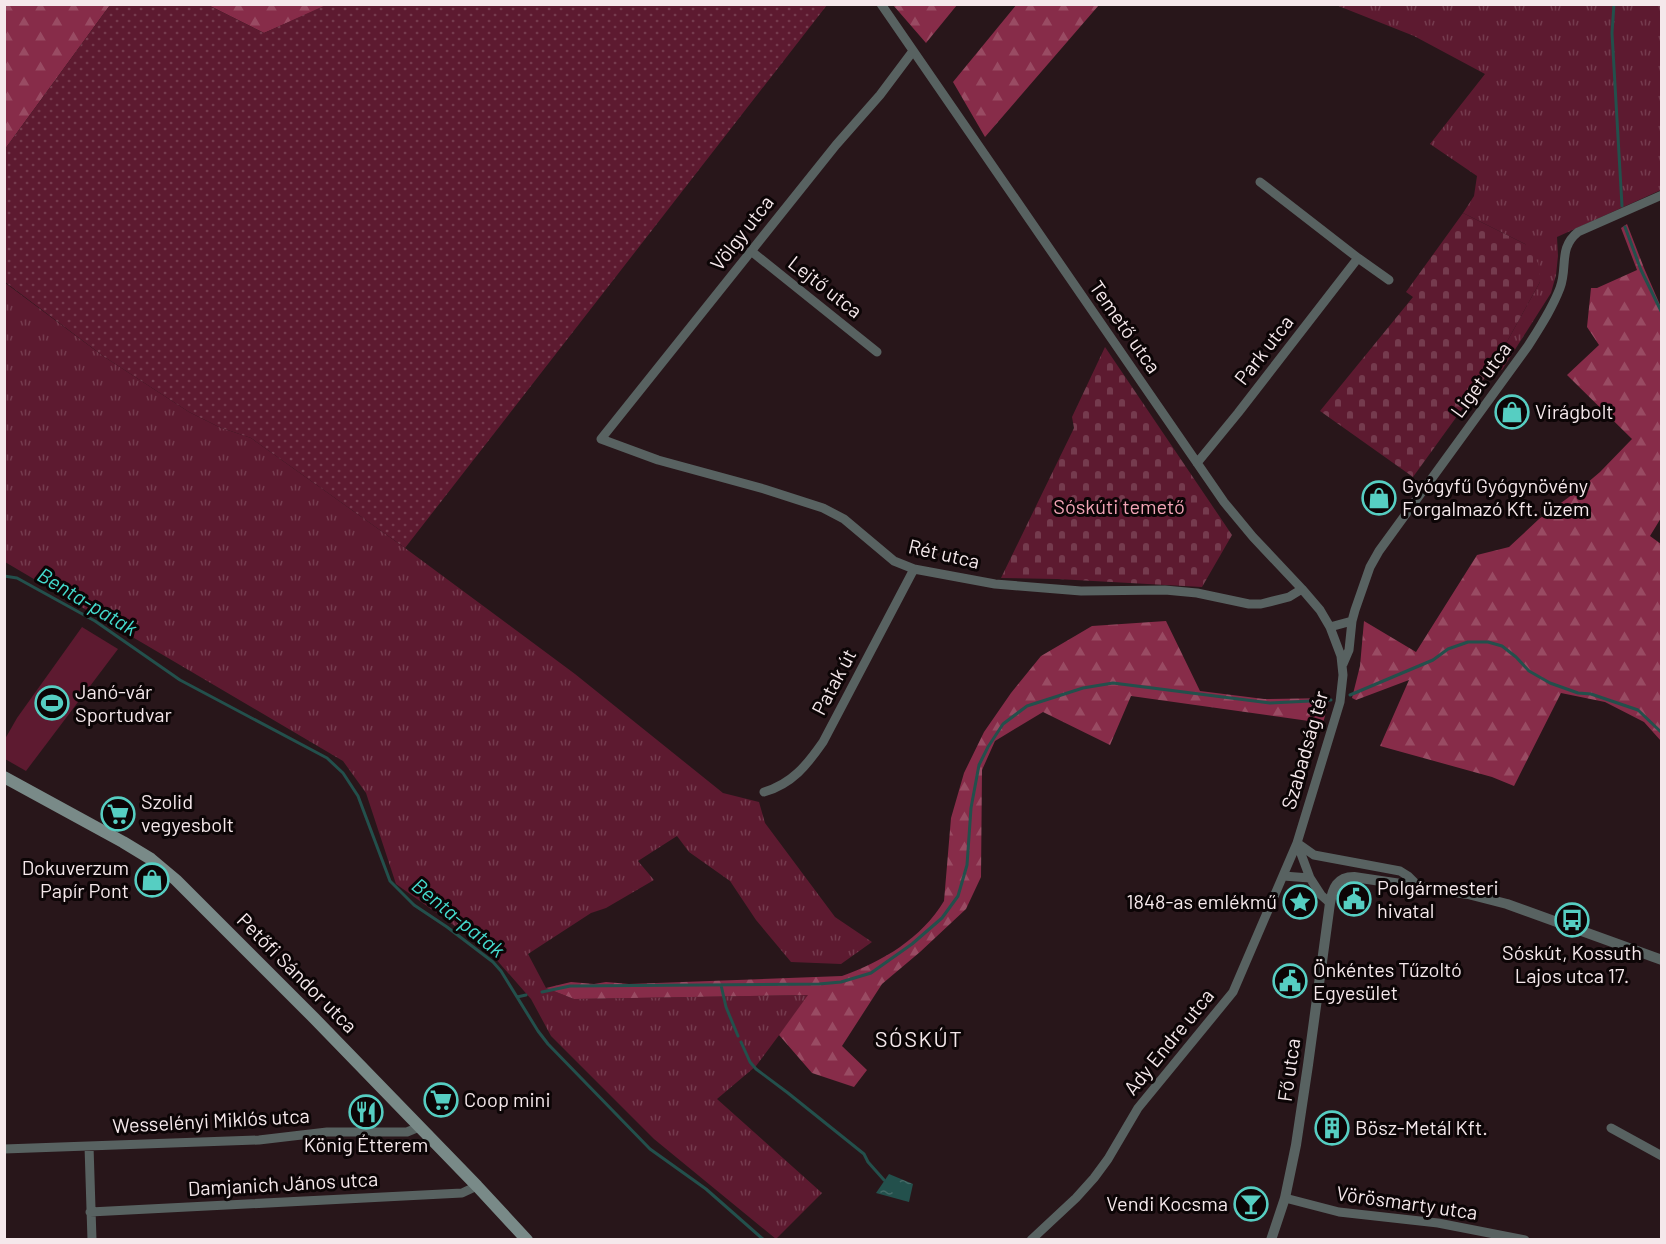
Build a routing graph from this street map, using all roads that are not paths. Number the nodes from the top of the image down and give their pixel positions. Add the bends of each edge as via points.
1 (881, 4) edge
2 (913, 51) junction
3 (1260, 182) dead end
4 (1662, 195) edge
5 (750, 251) junction
6 (1358, 258) junction
7 (1389, 280) dead end
8 (877, 352) dead end
9 (601, 439) joint
10 (1197, 463) junction
11 (914, 569) junction
12 (1302, 588) junction
13 (1352, 621) junction
14 (1330, 627) junction
15 (1343, 665) junction
16 (4, 777) edge
17 (764, 792) dead end
18 (1297, 843) junction
19 (1283, 876) junction
20 (1310, 878) junction
21 (1418, 886) junction
22 (1330, 903) junction
23 (1662, 960) edge
24 (419, 1127) junction
25 (1611, 1128) dead end
26 (89, 1146) junction
27 (4, 1149) edge
28 (1662, 1156) edge
29 (477, 1186) junction
30 (1285, 1198) junction
31 (90, 1212) junction
32 (92, 1239) edge
33 (526, 1239) edge
34 (1031, 1239) edge
35 (1271, 1239) edge
36 (1525, 1239) edge

1 - 2 street, Temető utca
2 - 5 street, Völgy utca
2 - 10 street, Temető utca
3 - 6 street
4 - 13 street, Liget utca via 1578,232 1568,242 1562,285 1546,318 1379,551
5 - 8 street, Lejtő utca
5 - 9 street, Völgy utca
6 - 7 street
6 - 10 street, Park utca
9 - 11 street, Rét utca via 657,460 823,508 844,519 894,561
10 - 12 street, Temető utca via 1253,537
11 - 12 street, Rét utca via 994,584 1093,591 1165,590 1249,604 1289,597
11 - 17 street, Patak út via 823,742 796,776
12 - 14 street, Temető utca
13 - 14 street
13 - 15 street, Liget utca
14 - 15 street, Temető utca
15 - 18 street, Szabadság tér via 1340,702
16 - 24 main road, Petőfi Sándor utca via 151,859 248,951
18 - 19 street, Ady Endre utca
18 - 20 street
18 - 21 street via 1314,855 1400,871
19 - 20 street
19 - 34 street, Ady Endre utca via 1233,992 1138,1108 1094,1178
20 - 22 street
21 - 22 street via 1347,877 1337,883
21 - 23 street via 1507,904
22 - 30 street, Fő utca
24 - 26 street, Wesselényi Miklós utca via 407,1132 327,1132 259,1140
24 - 29 main road, Petőfi Sándor utca
25 - 28 street
26 - 27 street, Wesselényi Miklós utca
26 - 31 street
29 - 31 street, Damjanich János utca via 462,1193
29 - 33 main road, Petőfi Sándor utca
30 - 35 street, Fő utca
30 - 36 street, Vörösmarty utca via 1338,1212
31 - 32 street

